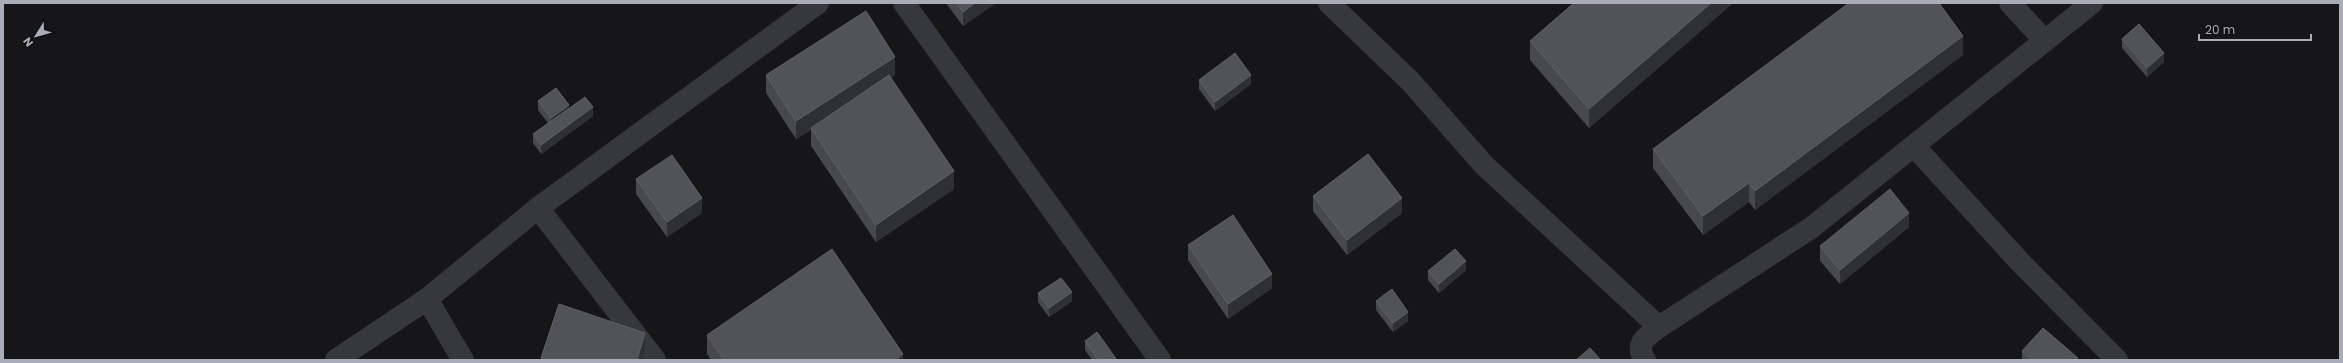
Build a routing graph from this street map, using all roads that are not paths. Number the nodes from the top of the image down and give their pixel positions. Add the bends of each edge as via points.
1 (818, 3) edge
2 (904, 3) edge
3 (1329, 3) edge
4 (2010, 3) edge
5 (2092, 3) edge
6 (2044, 41) junction
7 (1914, 146) junction
8 (538, 208) junction
9 (427, 299) junction
10 (1659, 327) junction
11 (336, 360) edge
12 (463, 360) edge
13 (655, 360) edge
14 (1160, 360) edge
15 (1645, 360) edge
16 (2117, 360) edge

1 - 8 street
2 - 14 street
3 - 10 street via 1411,82 1484,165 1535,215
4 - 6 street
5 - 6 street
6 - 7 street
7 - 10 street via 1811,228
7 - 16 street via 2020,262
8 - 9 street
8 - 13 street
9 - 11 street
9 - 12 street
10 - 15 street via 1642,340 1641,353

